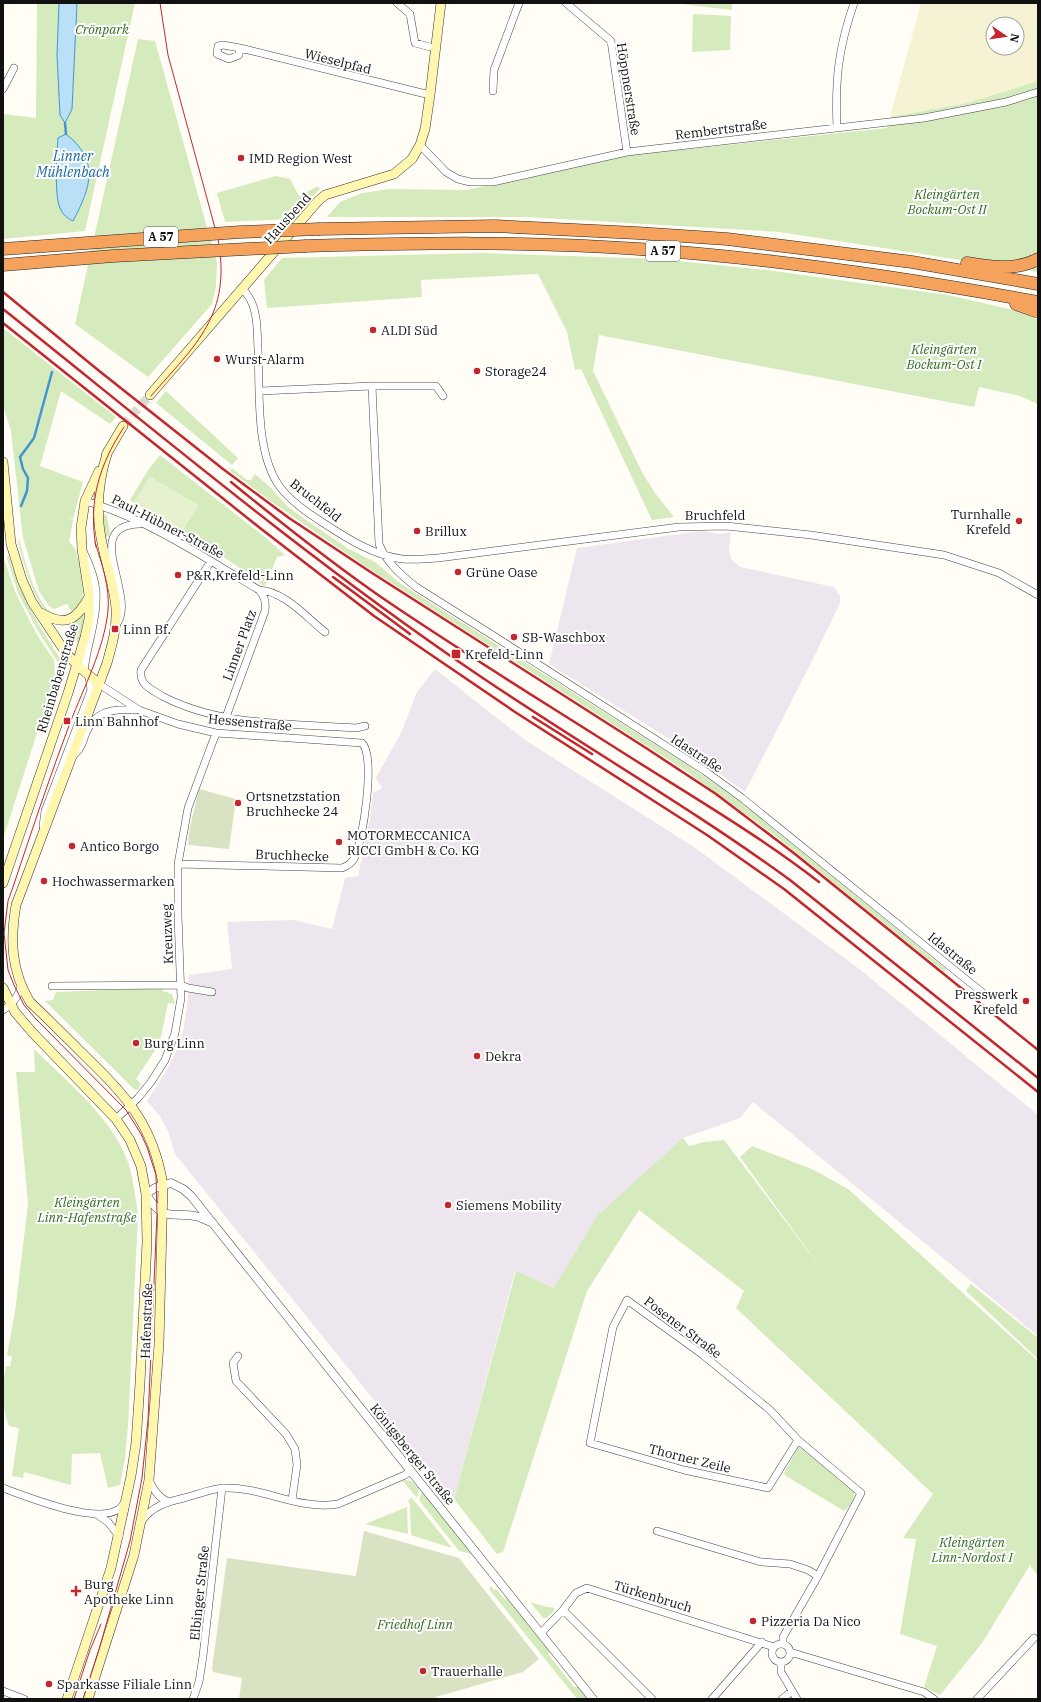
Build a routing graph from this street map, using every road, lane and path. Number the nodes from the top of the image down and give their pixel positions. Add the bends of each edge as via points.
1 (397, 3) edge
2 (441, 3) edge
3 (519, 3) edge
4 (566, 3) edge
5 (854, 3) edge
6 (240, 48) dead end
7 (433, 50) junction
8 (14, 68) dead end
9 (3, 89) edge
10 (493, 91) dead end
11 (1038, 92) edge
12 (430, 95) junction
13 (837, 128) junction
14 (420, 145) junction
15 (627, 152) junction
16 (3, 250) edge
17 (1038, 259) edge
18 (912, 262) junction
19 (3, 265) edge
20 (1038, 284) edge
21 (242, 288) junction
22 (983, 292) junction
23 (1038, 302) edge
24 (1038, 312) edge
25 (372, 386) junction
26 (260, 391) junction
27 (150, 395) tunnel mouth
28 (442, 396) dead end
29 (123, 426) tunnel mouth
30 (108, 451) junction
31 (3, 462) edge
32 (85, 501) junction
33 (98, 504) junction
34 (142, 524) junction
35 (82, 545) junction
36 (383, 555) junction
37 (211, 561) junction
38 (259, 590) junction
39 (89, 595) junction
40 (1038, 595) edge
41 (37, 610) junction
42 (116, 626) junction
43 (325, 632) dead end
44 (83, 671) junction
45 (99, 684) junction
46 (139, 710) junction
47 (226, 717) junction
48 (365, 726) dead end
49 (216, 733) junction
50 (362, 743) joint
51 (70, 758) junction
52 (41, 838) junction
53 (178, 864) junction
54 (3, 883) edge
55 (181, 985) junction
56 (52, 986) dead end
57 (21, 987) junction
58 (3, 988) edge
59 (212, 992) dead end
60 (983, 993) dead end
61 (7, 1008) edge
62 (132, 1105) junction
63 (116, 1119) junction
64 (163, 1185) junction
65 (146, 1194) junction
66 (163, 1214) junction
67 (214, 1223) junction
68 (238, 1356) dead end
69 (798, 1440) junction
70 (590, 1444) joint
71 (411, 1470) junction
72 (149, 1480) junction
73 (3, 1488) edge
74 (222, 1488) junction
75 (127, 1500) junction
76 (292, 1500) junction
77 (168, 1502) junction
78 (95, 1514) junction
79 (141, 1523) junction
80 (657, 1531) dead end
81 (119, 1536) junction
82 (818, 1576) junction
83 (563, 1610) junction
84 (540, 1633) junction
85 (1034, 1638) dead end
86 (762, 1642) junction
87 (783, 1644) junction
88 (774, 1647) junction
89 (790, 1652) junction
90 (781, 1662) junction
91 (792, 1691) junction
92 (3, 1692) edge
93 (24, 1699) edge
94 (67, 1699) edge
95 (88, 1699) edge
96 (193, 1699) edge
97 (593, 1699) edge
98 (652, 1699) edge
99 (712, 1699) edge
100 (782, 1699) edge
101 (797, 1699) edge
102 (934, 1699) edge
103 (977, 1699) edge

1 - 7 street via 410,14 415,43
2 - 7 main road, Hausbend
3 - 10 street via 494,70
4 - 15 street, Höppnerstraße via 611,41
5 - 13 street via 840,53 836,101
6 - 12 street, Wieselpfad
7 - 12 main road, Hausbend
8 - 9 street
11 - 13 street, Rembertstraße via 1006,102 924,118
12 - 14 main road, Hausbend
13 - 15 street, Rembertstraße
14 - 15 street, Rembertstraße via 446,172 470,182 493,182
14 - 21 main road, Hausbend via 412,159 394,174 325,195
16 - 18 highway, A 57, bridge via 240,232 495,226 727,239
17 - 18 highway via 1025,265 1011,267 989,267 944,260
18 - 20 highway, A 57
19 - 22 highway, A 57, bridge via 113,256 306,246 414,243 546,244 639,249 779,262
21 - 26 street, Bruchfeld via 251,300 256,321
21 - 27 main road, Hausbend
22 - 23 highway, A 57
22 - 24 highway
25 - 26 street
25 - 28 street via 436,386
25 - 36 street via 379,544
26 - 36 street, Bruchfeld via 265,455 281,489 322,522 358,544
29 - 30 main road
30 - 32 main road, Rheinbabenstraße
30 - 33 main road, Rheinbabenstraße via 101,471
31 - 41 main road via 11,544 22,580
32 - 33 street, Paul-Hübner-Straße
32 - 35 main road, Rheinbabenstraße via 81,528
33 - 34 street, Paul-Hübner-Straße
33 - 42 main road, Rheinbabenstraße via 99,524 116,609
34 - 37 street, Paul-Hübner-Straße
34 - 42 street via 131,524 121,528 112,539 111,548 122,608
35 - 39 main road, Rheinbabenstraße
35 - 44 street via 96,590 96,610
36 - 40 street, Bruchfeld via 402,559 438,558 679,527 726,526 811,534 944,555 999,573
36 - 60 street, Idastraße via 416,587 705,771 742,798
37 - 38 street, Paul-Hübner-Straße
37 - 47 street via 141,670 140,678 150,689 185,706
38 - 43 street via 276,594
38 - 47 street, Linner Platz via 266,602 265,611
39 - 41 main road via 80,611 73,618 64,621 53,620
39 - 44 main road, Rheinbabenstraße
41 - 44 main road via 66,653
42 - 45 main road, Rheinbabenstraße
44 - 45 main road
44 - 52 street, Rheinbabenstraße via 91,690 45,811
44 - 54 main road, Rheinbabenstraße
45 - 46 street, Hessenstraße
45 - 51 main road, Rheinbabenstraße
46 - 49 street, Hessenstraße via 178,724
46 - 51 street, Hessenstraße via 116,710 100,715 91,724 80,752
47 - 48 street via 356,728
49 - 50 street, Hessenstraße
49 - 53 street, Kreuzweg via 188,808
50 - 53 street, Bruchhecke via 368,757 365,808 357,850 348,866 342,868
51 - 52 main road, Rheinbabenstraße
52 - 57 main road, Rheinbabenstraße via 16,905 13,956
53 - 55 street, Kreuzweg
55 - 56 street
55 - 59 street
55 - 62 street, Kreuzweg via 182,998 177,1026 165,1060
57 - 61 street
57 - 62 main road, Hafenstraße via 30,1002 116,1086
58 - 61 main road
61 - 63 main road, Hafenstraße
62 - 63 street, Kreuzweg
62 - 64 main road, Hafenstraße via 154,1145
63 - 65 main road, Hafenstraße via 130,1140 141,1166
64 - 65 street
64 - 66 main road, Hafenstraße
64 - 67 street, Königsberger Straße via 172,1183 183,1189
65 - 66 street via 150,1202
65 - 75 main road, Hafenstraße via 147,1242 136,1443
66 - 67 street via 198,1217
66 - 72 main road, Hafenstraße via 156,1405
67 - 71 street, Königsberger Straße
68 - 76 street via 233,1364 236,1381 286,1434 295,1449
69 - 70 street, Thorner Zeile via 768,1488 684,1470
69 - 70 street, Posener Straße via 770,1410 703,1355 627,1300 613,1327
69 - 82 street via 861,1493
71 - 76 street via 338,1504 326,1506
71 - 84 street, Königsberger Straße
72 - 77 street via 155,1492
72 - 79 main road, Hafenstraße
73 - 78 street via 54,1506
74 - 76 street
74 - 77 street
74 - 96 street, Elbinger Straße via 203,1656
75 - 78 street via 119,1509
75 - 81 main road, Hafenstraße
77 - 79 street via 152,1510
78 - 81 street via 108,1522
79 - 95 main road, Hafenstraße via 129,1571
80 - 82 street via 760,1562 790,1564
81 - 94 main road, Hafenstraße via 111,1568
82 - 87 street via 783,1637
83 - 84 street, Türkenbruch
83 - 86 street, Türkenbruch via 576,1593 587,1588
83 - 98 street
84 - 97 street, Königsberger Straße
85 - 103 street
86 - 88 street, Türkenbruch
86 - 99 street
87 - 88 street
87 - 89 street
88 - 90 street via 773,1658
89 - 90 street via 788,1658
89 - 102 street via 924,1692
90 - 91 street via 781,1672
91 - 100 street
91 - 101 street
92 - 93 street

